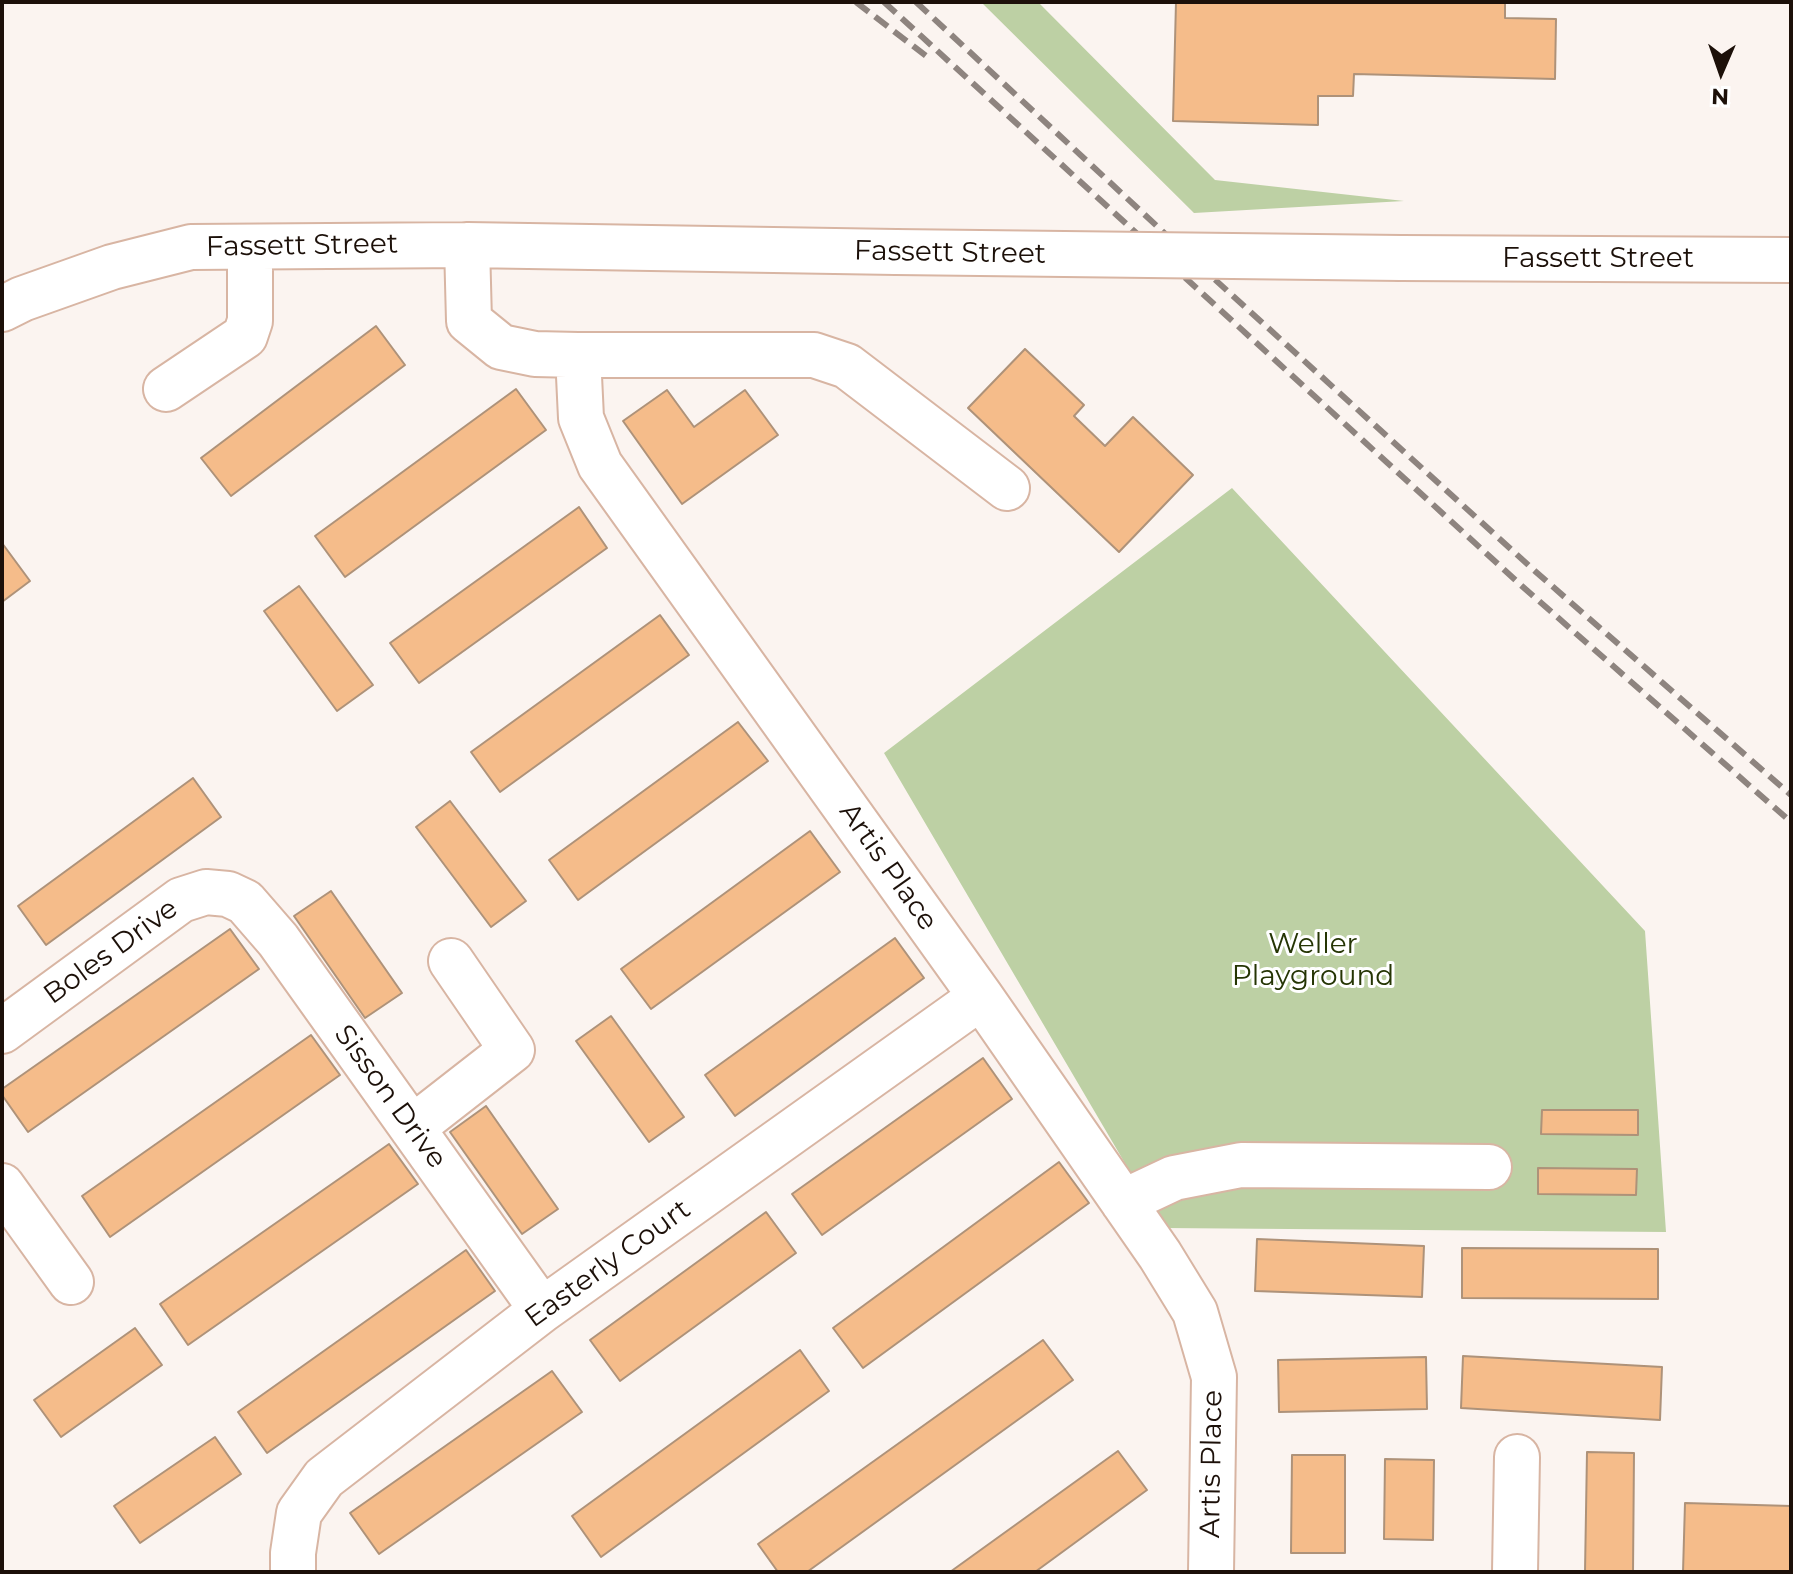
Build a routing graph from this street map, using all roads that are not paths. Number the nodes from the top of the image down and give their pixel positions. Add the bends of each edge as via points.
1 (467, 245) junction
2 (250, 247) junction
3 (1791, 260) edge
4 (2, 309) edge
5 (578, 355) junction
6 (166, 389) dead end
7 (1007, 488) dead end
8 (228, 894) joint
9 (451, 961) dead end
10 (981, 997) junction
11 (8, 1014) edge
12 (412, 1128) junction
13 (1489, 1167) dead end
14 (2, 1186) edge
15 (1123, 1202) junction
16 (71, 1282) dead end
17 (542, 1310) junction
18 (1517, 1457) dead end
19 (293, 1572) edge
20 (1211, 1572) edge
21 (1515, 1572) edge

1 - 2 street, Fassett Street
1 - 3 street, Fassett Street, bridge
1 - 5 street via 469,321 501,347
2 - 4 street, Fassett Street via 191,247 112,267
2 - 6 street via 250,321 245,336
5 - 7 street via 814,355 847,366
5 - 10 street, Artis Place via 581,418 600,465
8 - 11 street, Boles Drive via 206,892 181,900
8 - 12 street, Sisson Drive via 245,902 278,940
9 - 12 street via 512,1050
10 - 15 street, Artis Place
10 - 17 street, Easterly Court
12 - 17 street, Sisson Drive
13 - 15 street via 1241,1165 1174,1178
14 - 16 street
15 - 20 street, Artis Place via 1195,1312 1214,1377
17 - 19 street, Easterly Court via 324,1478 299,1513
18 - 21 street

